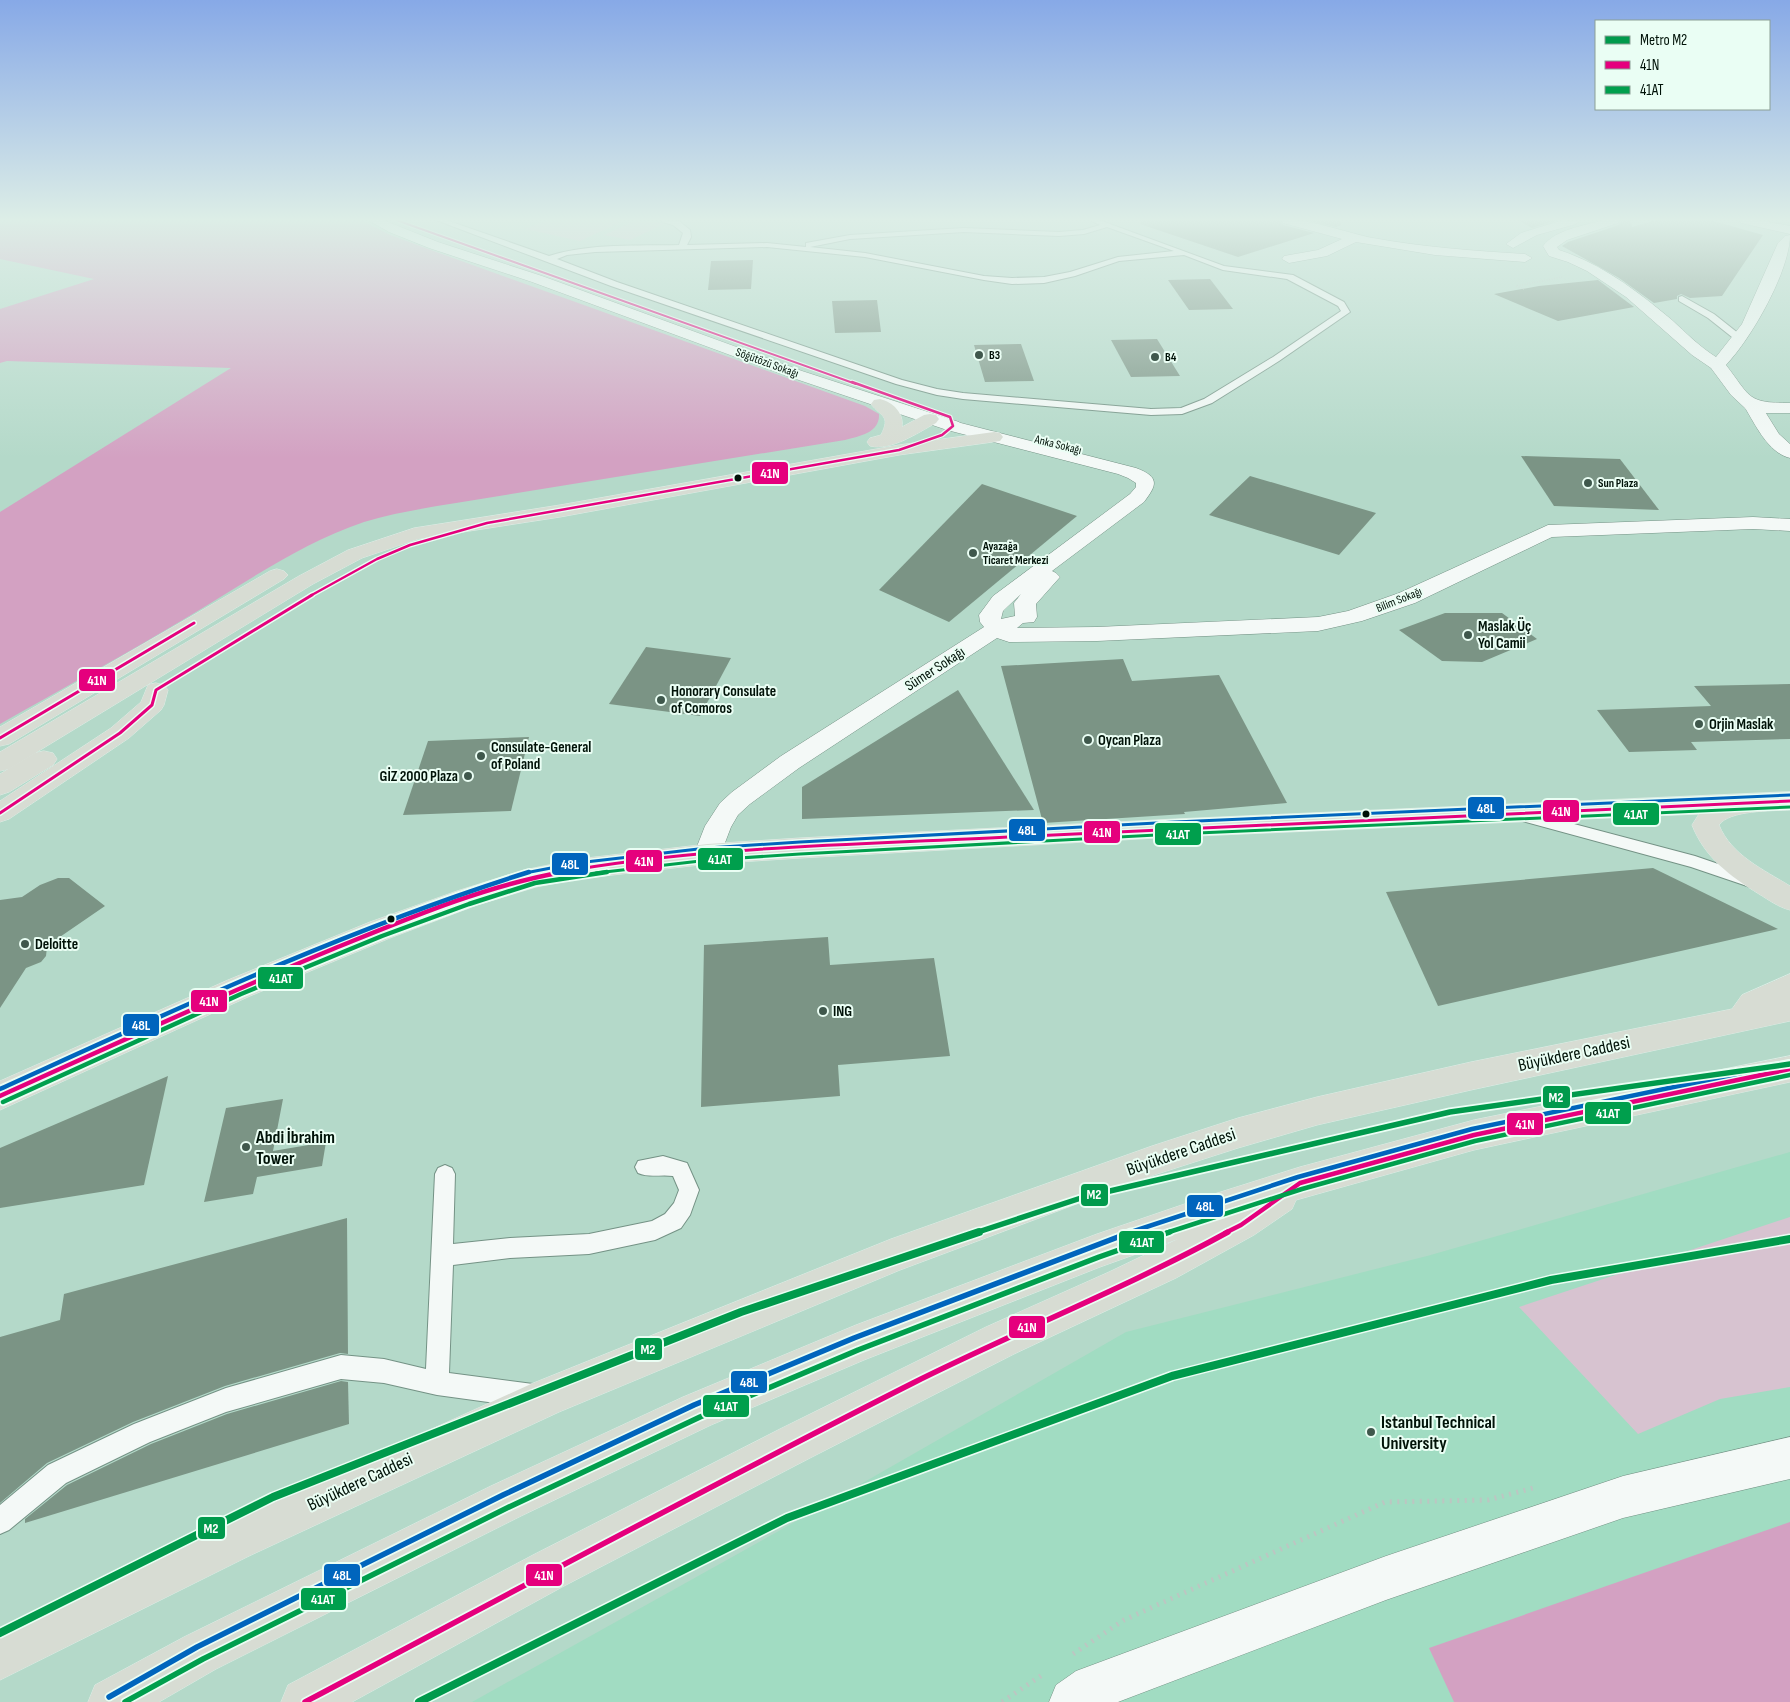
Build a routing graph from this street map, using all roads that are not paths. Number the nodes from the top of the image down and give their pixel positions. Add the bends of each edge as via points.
1 (594, 299) edge
2 (617, 299) edge
3 (659, 299) edge
4 (1332, 299) edge
5 (1636, 299) edge
6 (1682, 299) dead end
7 (1763, 299) edge
8 (1740, 339) junction
9 (1717, 366) junction
10 (880, 404) junction
11 (1753, 406) junction
12 (1790, 408) edge
13 (930, 419) junction
14 (951, 422) junction
15 (994, 437) junction
16 (1790, 437) edge
17 (893, 445) junction
18 (1790, 454) edge
19 (1153, 482) junction
20 (1790, 518) edge
21 (487, 523) junction
22 (1790, 525) edge
23 (333, 544) dead end
24 (297, 563) dead end
25 (1026, 617) junction
26 (998, 630) junction
27 (156, 690) junction
28 (0, 738) edge
29 (0, 763) edge
30 (0, 786) edge
31 (1790, 801) edge
32 (1746, 803) junction
33 (0, 813) edge
34 (1514, 813) junction
35 (708, 854) junction
36 (1780, 894) edge
37 (1790, 986) edge
38 (1790, 1009) edge
39 (1738, 1020) junction
40 (1790, 1069) edge
41 (0, 1096) edge
42 (645, 1167) dead end
43 (444, 1174) dead end
44 (1300, 1183) junction
45 (442, 1256) junction
46 (437, 1384) junction
47 (545, 1398) junction
48 (1790, 1458) edge
49 (0, 1521) edge
50 (0, 1657) edge
51 (112, 1702) edge
52 (305, 1702) edge
53 (1073, 1702) edge

1 - 10 street, Söğütözü Sokağı
2 - 14 street, Söğütözü Sokağı
3 - 4 lane via 917,387 963,396 1150,412 1182,411 1208,401 1276,360 1346,312
5 - 9 street via 1658,314
6 - 8 lane
7 - 8 street
8 - 9 street via 1734,350
9 - 11 street via 1734,389
10 - 13 street, Söğütözü Sokağı
10 - 17 main road via 894,418
11 - 12 street
11 - 16 street via 1767,414
11 - 18 street via 1772,437
13 - 14 street
13 - 17 main road via 907,432
14 - 15 street, Anka Sokağı
14 - 17 main road via 942,434
14 - 19 street, Anka Sokağı via 1130,464 1151,473
15 - 17 main road
15 - 19 street, Anka Sokağı via 1116,468
17 - 21 main road
17 - 23 main road via 860,446 417,517
19 - 25 street via 1158,494 1045,580 1025,602
19 - 26 street via 1137,498 1017,587 994,608 990,621
20 - 25 street, Bilim Sokağı via 1544,525 1397,590 1348,607 1311,615 1078,626 1039,623
21 - 27 main road via 377,559
21 - 29 main road via 414,534 375,546 331,566
22 - 26 street, Bilim Sokağı via 1754,523 1548,531 1400,601 1318,624 1021,636
24 - 28 main road
25 - 26 street, Sümer Sokağı
26 - 35 street, Sümer Sokağı via 790,762 741,798 718,826
27 - 30 main road
27 - 33 main road via 152,705 120,732
31 - 32 main road
32 - 34 main road
32 - 36 main road via 1712,815 1705,825 1708,837 1739,867
34 - 35 main road
34 - 36 lane via 1695,862
35 - 41 main road via 534,877 467,898 239,988
37 - 39 main road via 1753,1004
38 - 39 main road, Büyükdere Caddesi
39 - 47 main road, Büyükdere Caddesi via 1471,1076 1317,1111 1238,1133 891,1256
40 - 44 main road via 1474,1135
42 - 45 lane via 663,1165 680,1169 689,1190 674,1221 655,1230 590,1244
43 - 45 lane
44 - 51 main road via 1097,1251 856,1344 697,1411 506,1501 200,1653
44 - 52 main road via 1240,1225 1182,1257 1008,1336 700,1492
45 - 46 lane
46 - 47 lane
46 - 49 lane via 384,1372 341,1367 226,1400 143,1432 57,1474
47 - 50 main road, Büyükdere Caddesi via 234,1540
48 - 53 street via 1623,1497 1586,1509 1248,1629 1093,1688

